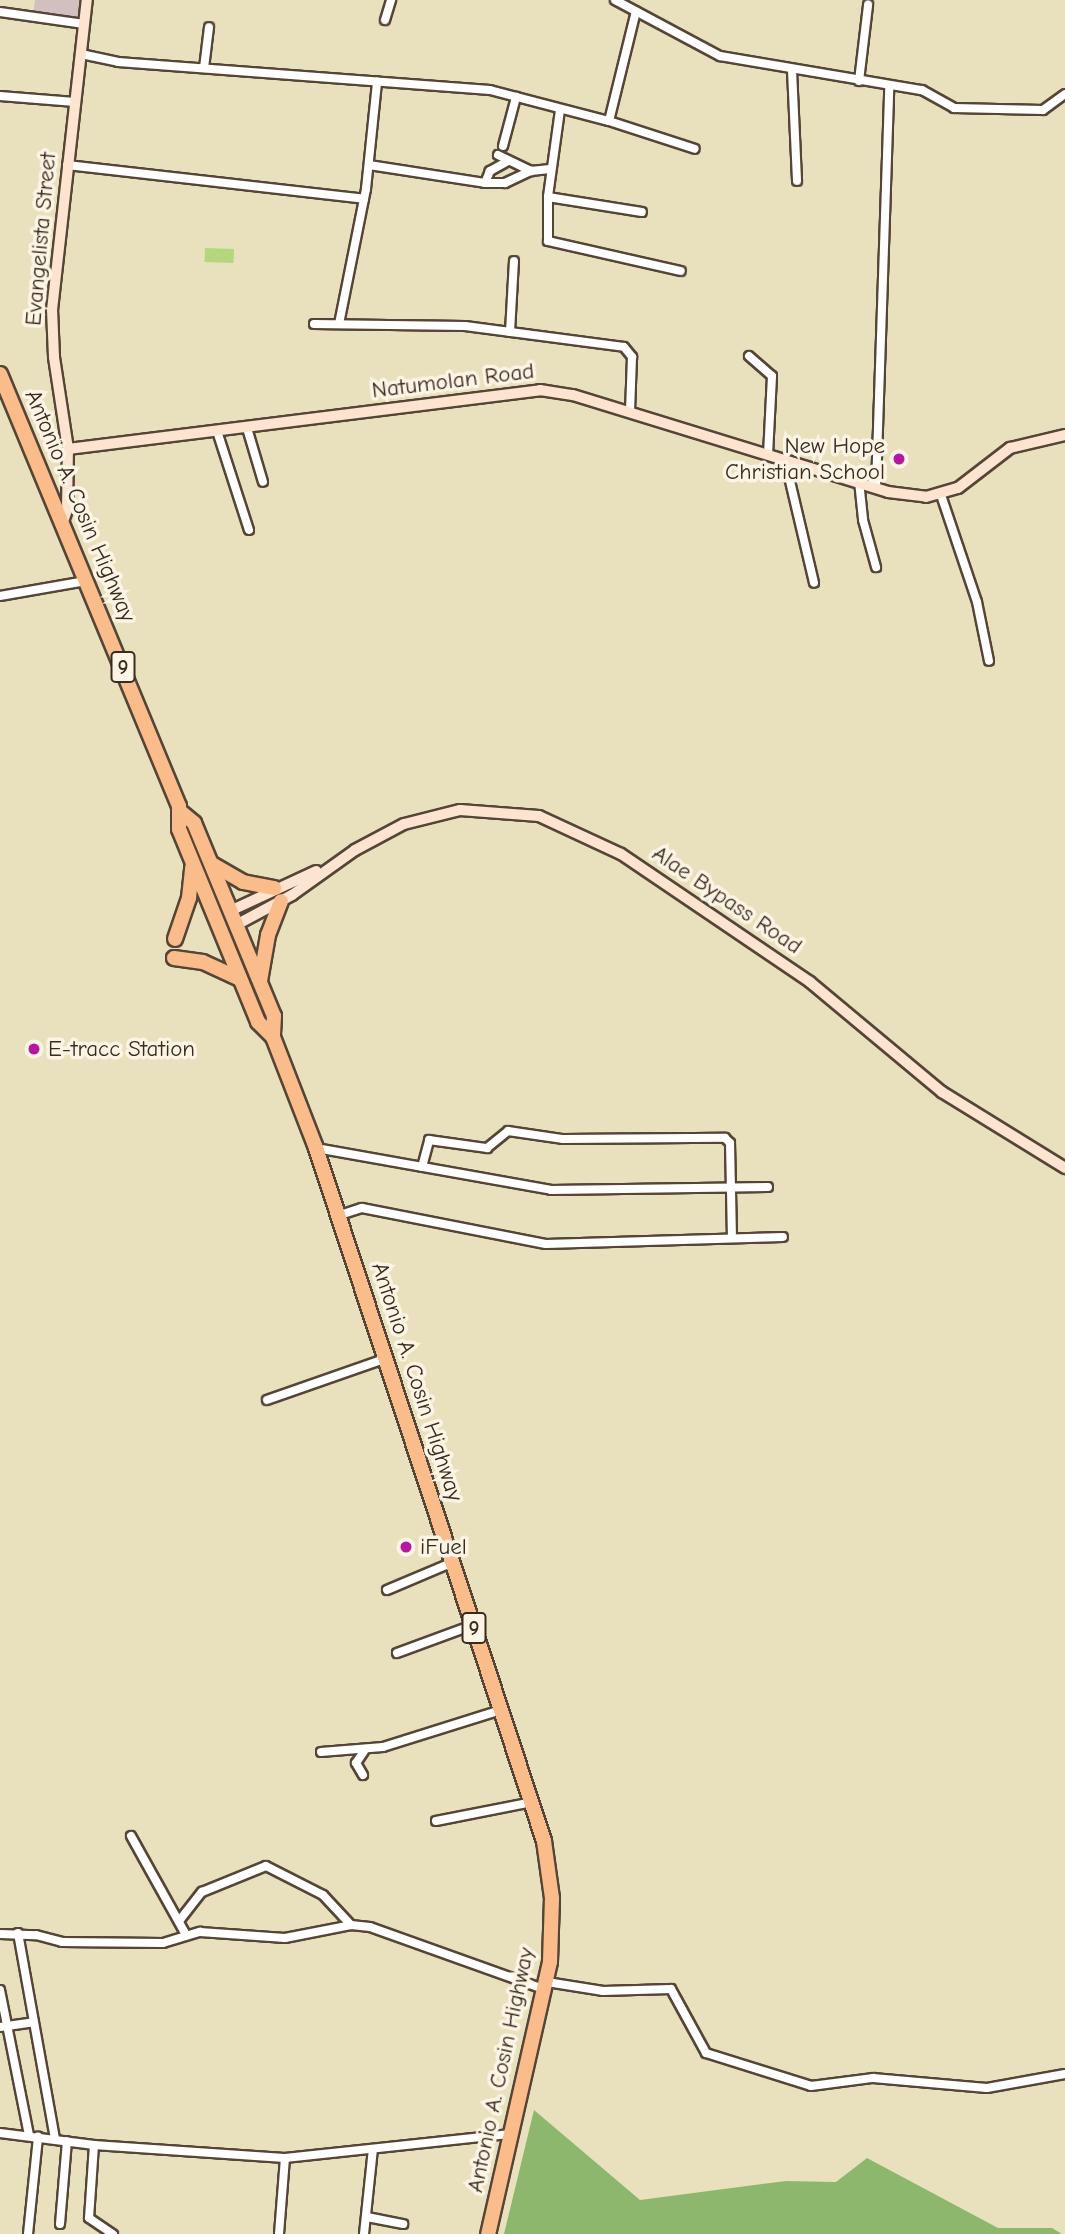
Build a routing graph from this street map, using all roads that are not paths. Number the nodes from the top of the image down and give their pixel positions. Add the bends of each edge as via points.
1 (87, 0) edge
2 (391, 0) edge
3 (615, 0) edge
4 (868, 5) dead end
5 (636, 11) junction
6 (0, 12) edge
7 (385, 20) dead end
8 (84, 23) junction
9 (209, 27) dead end
10 (80, 54) junction
11 (204, 68) junction
12 (792, 70) junction
13 (859, 81) junction
14 (377, 82) junction
15 (890, 86) junction
16 (1065, 94) edge
17 (0, 96) edge
18 (516, 97) junction
19 (75, 102) junction
20 (560, 110) junction
21 (609, 121) junction
22 (503, 146) dead end
23 (695, 149) dead end
24 (498, 155) dead end
25 (508, 161) junction
26 (68, 165) junction
27 (369, 165) junction
28 (550, 169) junction
29 (531, 171) junction
30 (797, 181) dead end
31 (485, 183) junction
32 (548, 197) junction
33 (364, 199) junction
34 (642, 212) dead end
35 (514, 261) dead end
36 (681, 271) dead end
37 (314, 324) dead end
38 (339, 324) junction
39 (510, 332) junction
40 (749, 356) dead end
41 (0, 374) edge
42 (630, 412) junction
43 (247, 428) junction
44 (217, 431) junction
45 (1065, 435) edge
46 (68, 449) junction
47 (768, 454) junction
48 (785, 460) junction
49 (859, 481) junction
50 (263, 482) dead end
51 (876, 488) junction
52 (941, 495) junction
53 (62, 524) junction
54 (249, 530) dead end
55 (876, 567) dead end
56 (86, 581) junction
57 (814, 583) dead end
58 (0, 596) edge
59 (989, 661) dead end
60 (181, 811) junction
61 (192, 862) junction
62 (211, 863) junction
63 (278, 894) junction
64 (230, 911) junction
65 (215, 918) junction
66 (236, 925) junction
67 (221, 933) junction
68 (175, 940) dead end
69 (174, 958) dead end
70 (240, 979) junction
71 (260, 982) junction
72 (273, 1037) junction
73 (316, 1148) junction
74 (422, 1167) junction
75 (1065, 1168) edge
76 (768, 1186) dead end
77 (730, 1187) junction
78 (340, 1215) junction
79 (732, 1237) junction
80 (783, 1237) dead end
81 (387, 1358) junction
82 (267, 1400) dead end
83 (451, 1563) junction
84 (387, 1590) dead end
85 (473, 1625) junction
86 (397, 1653) dead end
87 (501, 1710) junction
88 (365, 1751) junction
89 (321, 1752) dead end
90 (363, 1775) dead end
91 (533, 1802) junction
92 (436, 1821) dead end
93 (131, 1836) dead end
94 (179, 1921) junction
95 (351, 1925) junction
96 (18, 1933) junction
97 (0, 1934) edge
98 (186, 1935) junction
99 (546, 1986) junction
100 (0, 1990) edge
101 (34, 2022) junction
102 (3, 2026) edge
103 (1065, 2074) edge
104 (0, 2134) edge
105 (511, 2134) junction
106 (34, 2136) junction
107 (55, 2139) junction
108 (67, 2141) junction
109 (94, 2145) junction
110 (373, 2149) junction
111 (285, 2158) junction
112 (367, 2217) junction
113 (60, 2224) dead end
114 (402, 2224) dead end
115 (28, 2234) edge
116 (113, 2234) edge
117 (279, 2234) edge
118 (364, 2234) edge
119 (488, 2234) edge

1 - 8 street, Evangelista Street
2 - 7 street
3 - 5 street
4 - 13 street
5 - 12 street via 708,52
5 - 21 street
6 - 8 street
8 - 10 street, Evangelista Street
9 - 11 street
10 - 11 street
10 - 19 street, Evangelista Street
11 - 14 street
12 - 13 street
12 - 30 street
13 - 15 street
14 - 18 street via 482,89
14 - 27 street
15 - 16 street via 922,90 954,108 980,111 1043,110
15 - 51 street
17 - 19 street
18 - 20 street
18 - 22 street
19 - 26 street, Evangelista Street
20 - 21 street
20 - 28 street
21 - 23 street
24 - 25 street
25 - 29 street
25 - 31 street via 490,171
26 - 33 street
26 - 46 street, Evangelista Street via 52,310
27 - 31 street
27 - 33 street
28 - 29 street
28 - 32 street
29 - 31 street via 505,183
32 - 34 street
32 - 36 street via 548,241
33 - 38 street
35 - 39 street
37 - 38 street
38 - 39 street via 408,323
39 - 42 street via 628,349 632,357
40 - 47 street via 772,376
41 - 53 highway, Antonio A. Cosin Highway / 9
42 - 43 street, Natumolan Road via 540,390
42 - 47 street, Natumolan Road
43 - 44 street, Natumolan Road
43 - 50 street
44 - 46 street, Natumolan Road
44 - 54 street
45 - 52 street via 1010,448
46 - 53 street, Evangelista Street via 67,510
47 - 48 street, Natumolan Road
48 - 49 street, Natumolan Road
48 - 57 street
49 - 51 street, Natumolan Road
49 - 55 street via 863,520
51 - 52 street, Natumolan Road via 907,496
52 - 59 street via 977,602
53 - 56 highway, Antonio A. Cosin Highway / 9
56 - 58 street
56 - 60 highway, Antonio A. Cosin Highway / 9
60 - 61 highway, Antonio A. Cosin Highway / 9 via 179,829
60 - 62 highway, Antonio A. Cosin Highway / 9 via 194,823
61 - 65 highway, Antonio A. Cosin Highway / 9
61 - 68 highway via 188,898
62 - 63 highway via 243,882
62 - 64 highway, Antonio A. Cosin Highway / 9
63 - 64 street, Alae Bypass Road
63 - 66 street, Alae Bypass Road
63 - 71 highway
63 - 75 street, Alae Bypass Road via 404,824 443,813 522,813 559,823 621,854 802,976 942,1092
64 - 65 highway
64 - 66 highway, Antonio A. Cosin Highway / 9
65 - 67 highway, Antonio A. Cosin Highway / 9
66 - 67 highway
66 - 71 highway, Antonio A. Cosin Highway / 9
67 - 70 highway, Antonio A. Cosin Highway / 9
69 - 70 highway via 203,962
70 - 72 highway, Antonio A. Cosin Highway / 9 via 258,1022
71 - 72 highway, Antonio A. Cosin Highway / 9 via 274,1016
72 - 73 highway, Antonio A. Cosin Highway / 9
73 - 74 street
73 - 78 highway, Antonio A. Cosin Highway / 9
74 - 77 street via 551,1190
74 - 77 street via 432,1139 487,1148 513,1131 563,1139 721,1137 730,1143
76 - 77 street
77 - 79 street
78 - 79 street via 362,1208 546,1244
78 - 81 highway, Antonio A. Cosin Highway / 9
79 - 80 street
81 - 82 street
81 - 83 highway, Antonio A. Cosin Highway / 9
83 - 84 street
83 - 85 highway, Antonio A. Cosin Highway / 9
85 - 86 street
85 - 87 highway, Antonio A. Cosin Highway / 9
87 - 88 street
87 - 91 highway, Antonio A. Cosin Highway / 9
88 - 89 street
88 - 90 street via 356,1763
91 - 92 street
91 - 99 highway, Antonio A. Cosin Highway / 9 via 552,1898
93 - 94 street
94 - 95 street via 202,1892 267,1866 323,1895
94 - 98 street
95 - 98 street via 285,1938 211,1931
95 - 99 street via 441,1949 510,1980
96 - 97 street
96 - 98 street via 66,1942 163,1943
96 - 101 street
99 - 103 street via 603,1991 671,1989 706,2053 811,2086 873,2078 987,2088
99 - 105 highway, Antonio A. Cosin Highway / 9
100 - 102 street
101 - 102 street
101 - 107 street
102 - 106 street
104 - 106 street
105 - 110 street
105 - 119 highway, Antonio A. Cosin Highway / 9
106 - 107 street
106 - 115 street
107 - 108 street
108 - 109 street
108 - 113 street
109 - 111 street
109 - 116 street via 89,2218
110 - 111 street
110 - 112 street
111 - 117 street
112 - 114 street
112 - 118 street

